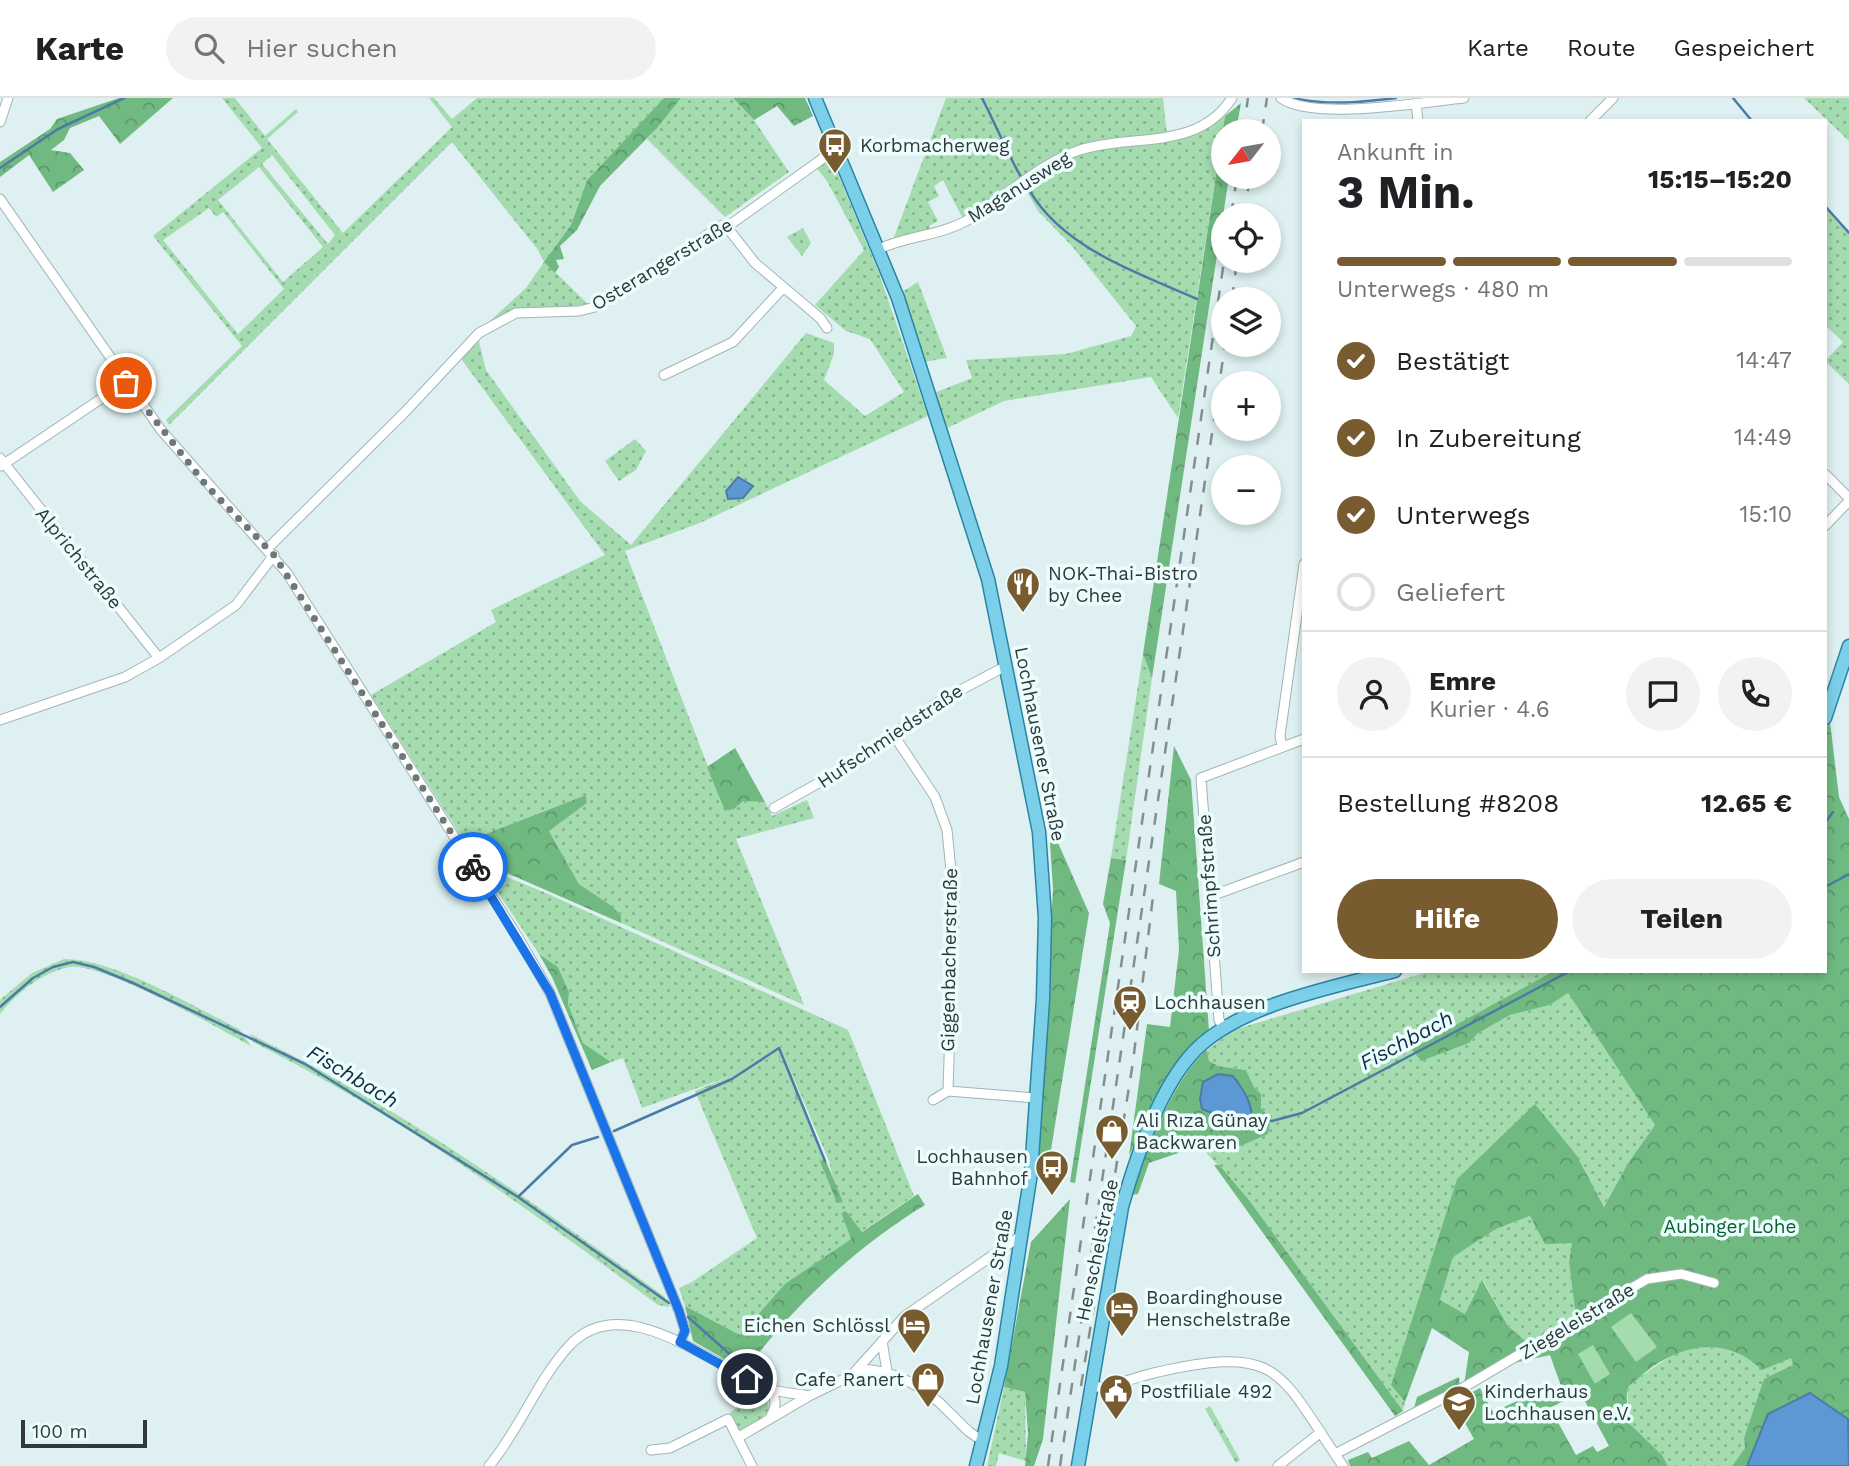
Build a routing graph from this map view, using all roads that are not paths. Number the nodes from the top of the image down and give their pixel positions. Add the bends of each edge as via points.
1 (8, 98) edge
2 (815, 98) edge
3 (1232, 98) edge
4 (1281, 98) edge
5 (1464, 98) edge
6 (1613, 98) edge
7 (1416, 103) junction
8 (1418, 119) edge
9 (1592, 119) edge
10 (0, 122) edge
11 (835, 146) junction
12 (0, 199) edge
13 (726, 226) junction
14 (879, 249) junction
15 (783, 288) junction
16 (827, 328) dead end
17 (664, 375) dead end
18 (126, 383) junction
19 (2, 463) edge
20 (1827, 476) edge
21 (1849, 499) edge
22 (1827, 524) edge
23 (271, 552) junction
24 (1302, 578) edge
25 (1849, 646) edge
26 (159, 658) junction
27 (1006, 666) junction
28 (1827, 712) edge
29 (0, 720) edge
30 (893, 734) junction
31 (1302, 740) edge
32 (1282, 747) junction
33 (774, 808) dead end
34 (1302, 863) edge
35 (1211, 896) junction
36 (1388, 973) edge
37 (1224, 1029) junction
38 (948, 1091) junction
39 (1036, 1098) junction
40 (933, 1100) dead end
41 (1022, 1235) junction
42 (996, 1253) junction
43 (1018, 1268) junction
44 (1714, 1283) dead end
45 (680, 1342) junction
46 (882, 1342) junction
47 (858, 1369) junction
48 (887, 1370) junction
49 (1090, 1387) junction
50 (770, 1389) junction
51 (809, 1396) junction
52 (770, 1418) junction
53 (1321, 1432) junction
54 (739, 1437) junction
55 (983, 1440) junction
56 (651, 1450) dead end
57 (1335, 1454) junction
58 (489, 1466) edge
59 (752, 1466) edge
60 (976, 1466) edge
61 (1079, 1466) edge
62 (1278, 1466) edge
63 (1343, 1466) edge

1 - 10 street
2 - 11 main road, Lochhausener Straße
3 - 14 street, Maganusweg via 1218,117 1196,129 1156,141 1080,149 965,222
4 - 7 street via 1334,110
5 - 7 street
6 - 9 street
7 - 8 street
11 - 13 street, Osterangerstraße
11 - 14 main road, Lochhausener Straße
12 - 18 street
13 - 15 street via 755,263
13 - 23 street, Osterangerstraße via 594,307 579,312 516,313 479,333
14 - 27 main road, Lochhausener Straße via 988,579
15 - 16 street
15 - 17 street via 733,342
18 - 19 street
18 - 23 street via 206,485
19 - 26 street, Alprichstraße
20 - 21 street
21 - 22 street
23 - 26 street, Osterangerstraße via 236,605
23 - 45 street via 550,993 679,1311 685,1331
24 - 32 street
25 - 28 main road
26 - 29 street, Osterangerstraße via 125,677
27 - 30 street, Hufschmiedstraße via 938,702
27 - 39 main road, Lochhausener Straße via 1042,855 1043,999
30 - 33 street, Hufschmiedstraße
30 - 38 street, Giggenbacherstraße via 935,797 947,830 954,901
31 - 32 street
32 - 35 street, Schrimpfstraße via 1201,778
34 - 35 street
35 - 37 street, Schrimpfstraße via 1219,1020
36 - 37 main road, Henschelstraße via 1270,1007
37 - 49 main road, Henschelstraße via 1190,1056 1179,1073 1131,1177
38 - 39 street
38 - 40 street
39 - 41 main road, Lochhausener Straße
41 - 42 street
41 - 43 main road, Lochhausener Straße
42 - 43 street via 1006,1254
42 - 46 street via 905,1316
43 - 55 main road, Lochhausener Straße
44 - 57 street, Ziegeleistraße via 1681,1274 1647,1279 1451,1394
45 - 50 street
45 - 58 street via 639,1326 614,1324 579,1336
46 - 47 street
46 - 48 street
47 - 48 street
47 - 51 street
48 - 55 street via 924,1391 969,1434
49 - 53 street via 1182,1366 1247,1362 1290,1386
49 - 61 main road, Henschelstraße
50 - 51 street
50 - 52 street via 775,1409
51 - 52 street
52 - 54 street
53 - 57 street
53 - 62 street
54 - 56 street via 729,1419 670,1448
54 - 59 street
55 - 60 main road, Lochhausener Straße
57 - 63 street

